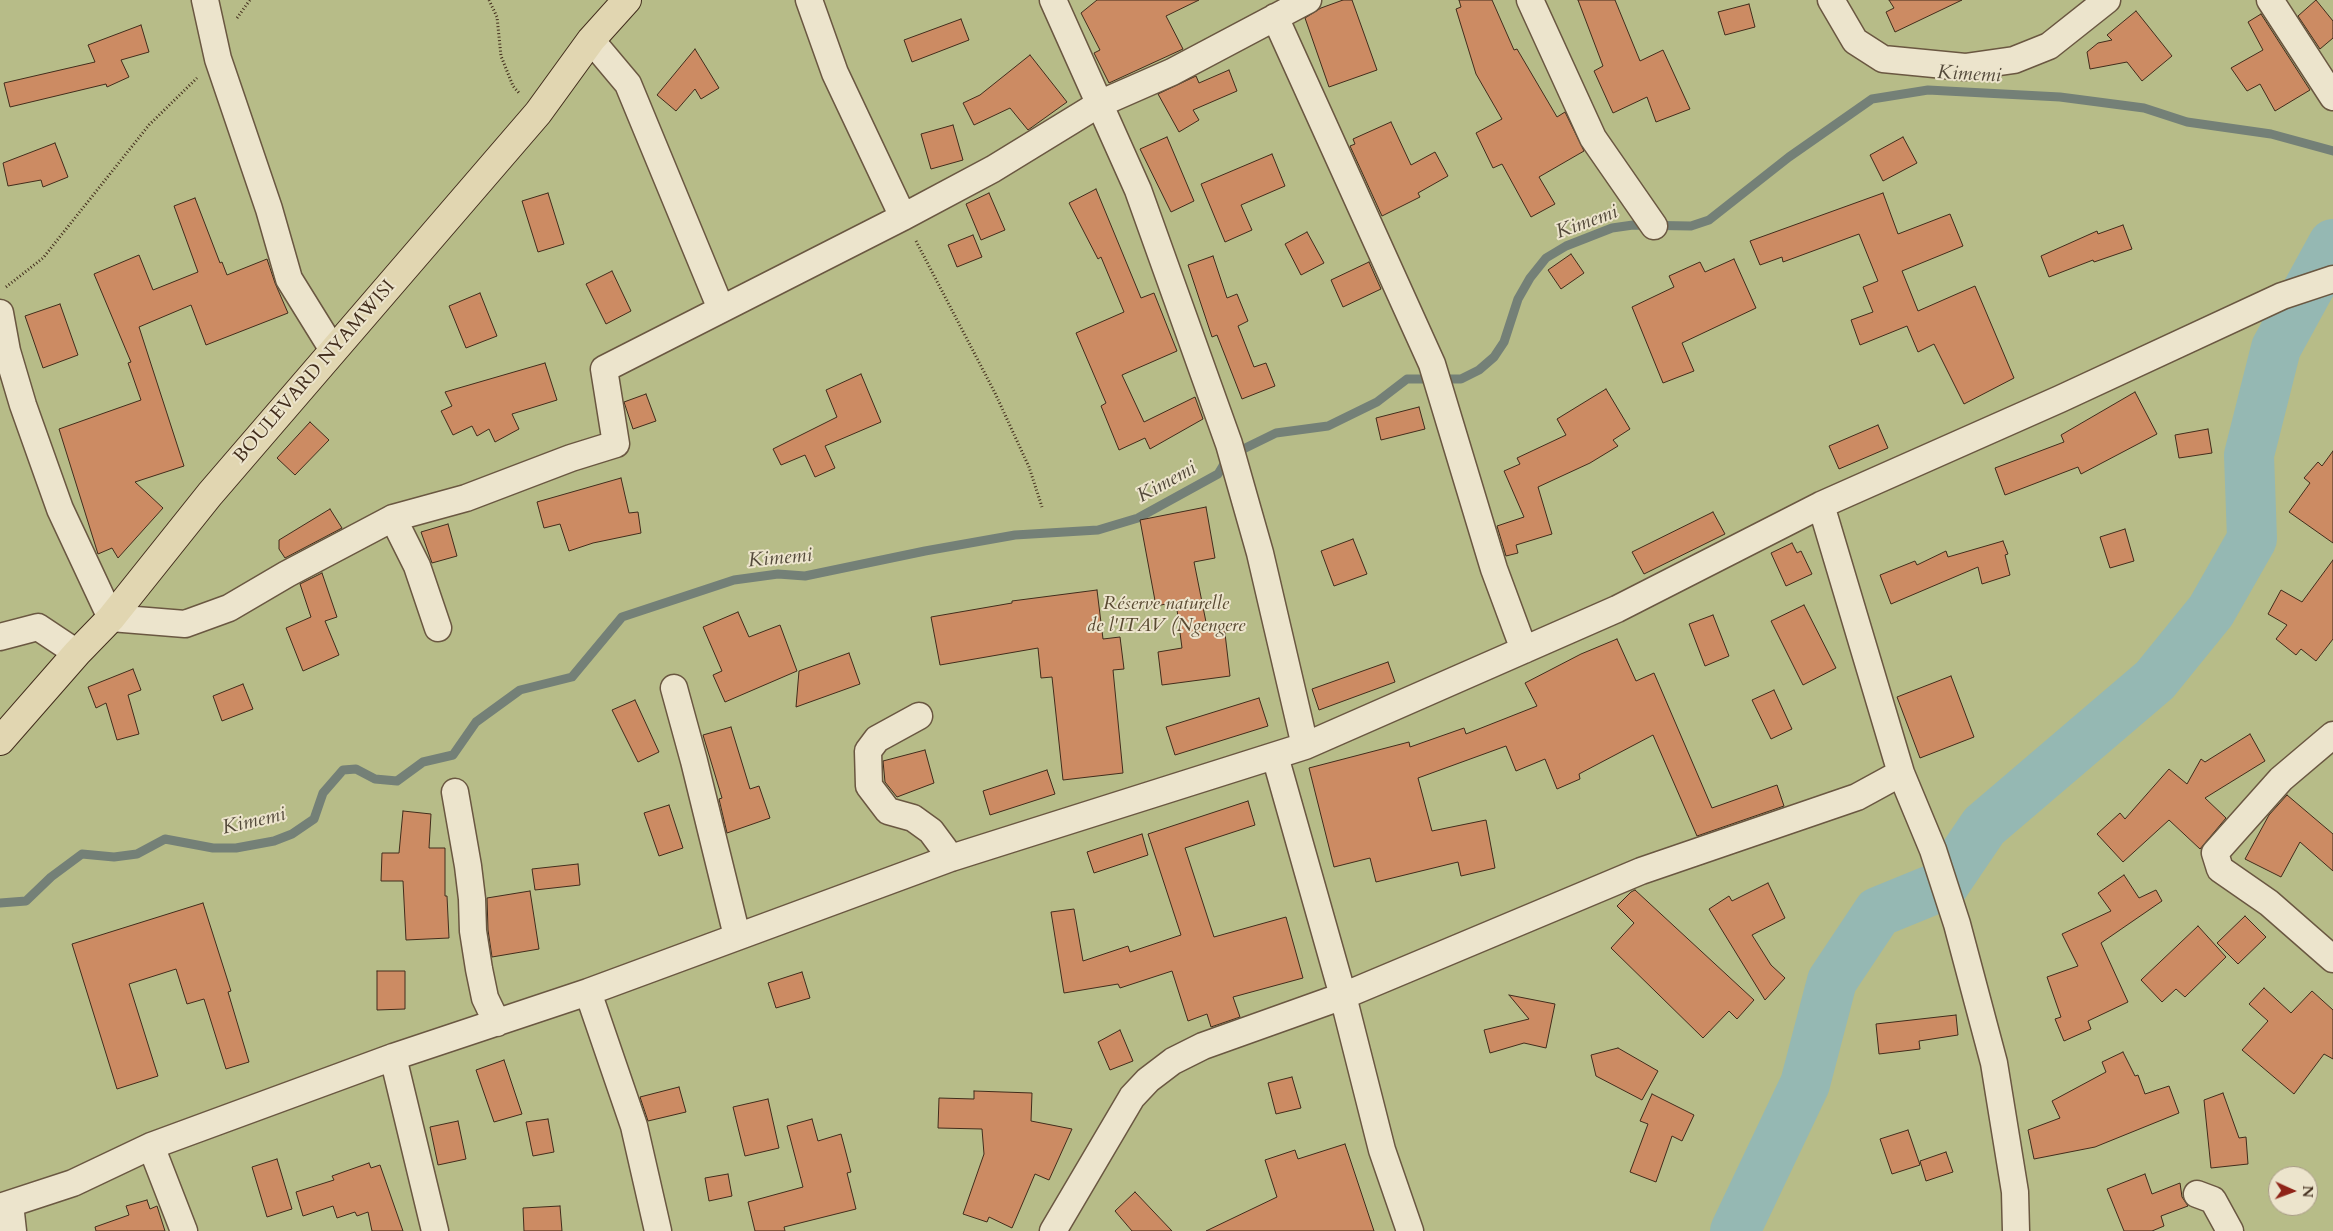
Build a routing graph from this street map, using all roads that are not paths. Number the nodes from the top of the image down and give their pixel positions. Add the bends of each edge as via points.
1 (205, 0) edge
2 (809, 0) edge
3 (1053, 0) edge
4 (1530, 0) edge
5 (1831, 0) edge
6 (2107, 0) edge
7 (2270, 0) edge
8 (620, 3) edge
9 (1289, 6) edge
10 (591, 40) junction
11 (2333, 97) edge
12 (1099, 104) junction
13 (903, 217) junction
14 (1654, 226) dead end
15 (2333, 279) edge
16 (721, 309) junction
17 (0, 312) edge
18 (333, 350) junction
19 (1821, 505) junction
20 (393, 518) junction
21 (111, 618) junction
22 (438, 628) dead end
23 (0, 637) edge
24 (1524, 650) junction
25 (77, 653) junction
26 (674, 688) dead end
27 (918, 716) dead end
28 (2333, 735) edge
29 (0, 741) edge
30 (1305, 746) junction
31 (1275, 756) junction
32 (1901, 773) junction
33 (455, 792) dead end
34 (951, 858) junction
35 (737, 936) junction
36 (2333, 958) edge
37 (588, 992) junction
38 (1343, 996) junction
39 (497, 1023) junction
40 (393, 1057) junction
41 (151, 1146) junction
42 (2197, 1194) dead end
43 (5, 1206) edge
44 (13, 1231) edge
45 (184, 1231) edge
46 (435, 1231) edge
47 (658, 1231) edge
48 (1053, 1231) edge
49 (1410, 1231) edge
50 (2016, 1231) edge
51 (2230, 1231) edge

1 - 18 street via 218,58 289,279
2 - 13 street via 835,73
3 - 12 street
4 - 14 street via 1593,138
5 - 6 street via 1855,42 1883,58 1965,67 2014,60 2049,46
7 - 11 street
8 - 10 main road, BOULEVARD NYAMWISI
9 - 12 street via 1172,72
9 - 24 street via 1432,364 1494,569
10 - 16 street via 628,84
10 - 18 main road, BOULEVARD NYAMWISI via 538,113
12 - 13 street via 993,168
12 - 30 street via 1138,190 1229,444 1260,553
13 - 16 street
15 - 19 street via 2282,296 2060,400
16 - 20 street via 604,369 616,444 466,498
17 - 21 street via 10,360 60,508
18 - 21 main road, BOULEVARD NYAMWISI via 210,494
19 - 24 street via 1618,609
19 - 32 street
20 - 21 street via 229,608 185,624
20 - 22 street via 417,566
21 - 25 main road, BOULEVARD NYAMWISI
23 - 25 street via 38,627
24 - 30 street
25 - 29 main road, BOULEVARD NYAMWISI
26 - 35 street
27 - 34 street via 877,739 868,751 869,786 888,811 913,818 930,831
28 - 36 street via 2281,779 2215,853 2220,869 2269,903
30 - 31 street
31 - 34 street
31 - 38 street
32 - 38 street via 1857,797 1641,871
32 - 50 street via 1933,850 1957,924 1994,1063 2015,1192
33 - 39 street via 469,874 479,970 485,998
34 - 35 street
35 - 37 street
37 - 39 street
37 - 47 street via 634,1126
38 - 48 street via 1203,1046 1173,1061 1148,1080 1117,1120
38 - 49 street via 1382,1150
39 - 40 street
40 - 41 street
40 - 46 street
41 - 43 street via 73,1183
41 - 45 street
42 - 51 street via 2213,1200
43 - 44 street

